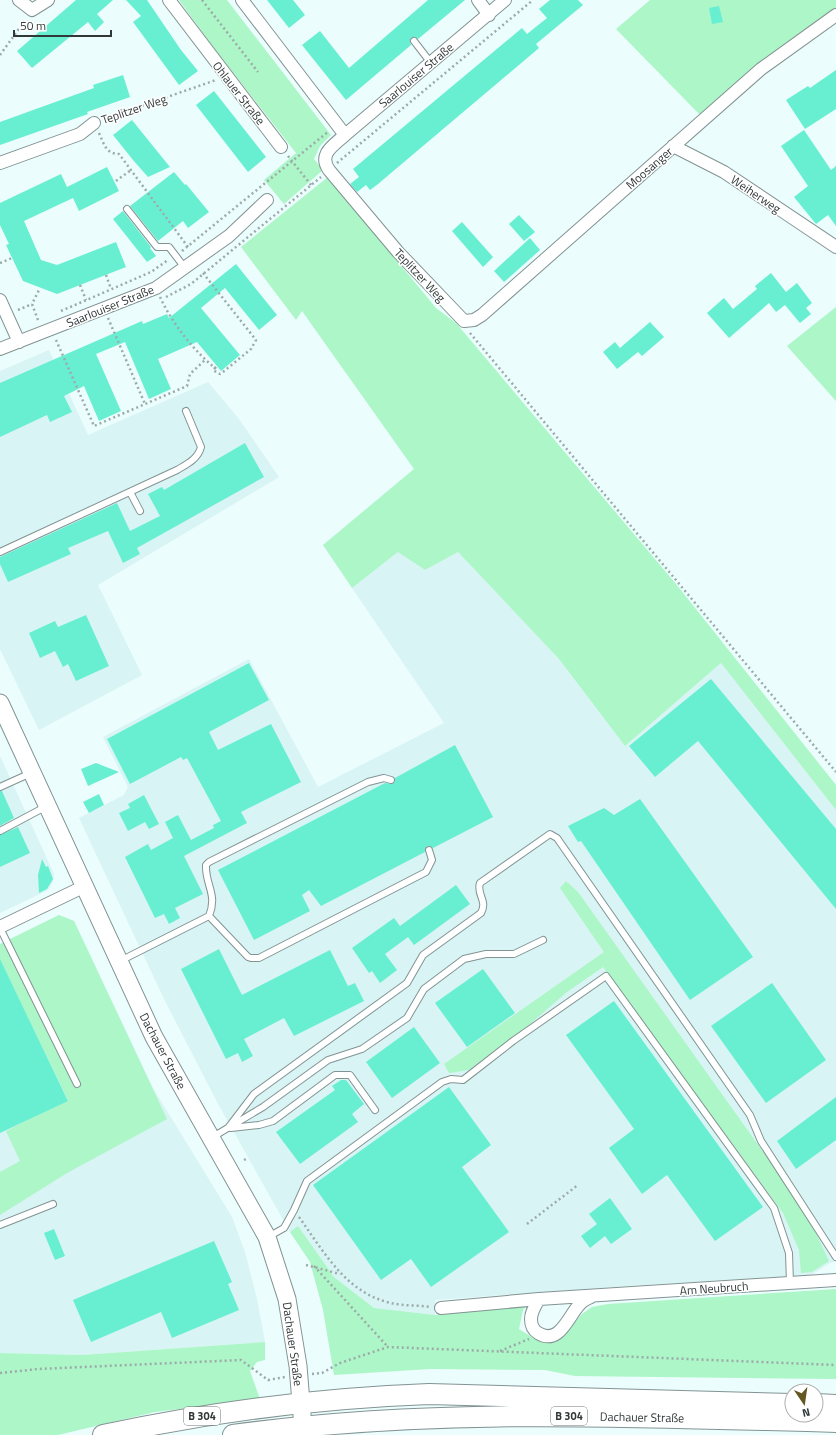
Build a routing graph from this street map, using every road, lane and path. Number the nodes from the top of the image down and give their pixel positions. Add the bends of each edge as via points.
1 (19, 0) edge
2 (48, 0) edge
3 (169, 0) edge
4 (202, 0) edge
5 (242, 0) edge
6 (478, 0) edge
7 (505, 0) edge
8 (533, 0) edge
9 (32, 10) junction
10 (488, 15) junction
11 (836, 15) edge
12 (414, 41) dead end
13 (0, 55) edge
14 (431, 63) junction
15 (258, 72) dead end
16 (226, 76) junction
17 (94, 123) junction
18 (337, 124) junction
19 (345, 135) junction
20 (673, 146) junction
21 (282, 147) joint
22 (292, 161) junction
23 (0, 163) edge
24 (131, 170) junction
25 (329, 170) junction
26 (116, 181) dead end
27 (311, 185) junction
28 (267, 200) dead end
29 (288, 203) dead end
30 (127, 209) dead end
31 (188, 247) junction
32 (836, 247) edge
33 (176, 255) junction
34 (12, 258) dead end
35 (0, 263) edge
36 (190, 265) junction
37 (106, 275) dead end
38 (80, 285) dead end
39 (40, 288) dead end
40 (156, 288) junction
41 (111, 289) junction
42 (0, 300) edge
43 (86, 300) junction
44 (32, 304) junction
45 (104, 309) junction
46 (59, 311) dead end
47 (7, 315) junction
48 (45, 317) dead end
49 (38, 320) junction
50 (464, 321) junction
51 (52, 329) junction
52 (14, 330) junction
53 (19, 342) junction
54 (0, 350) edge
55 (205, 360) junction
56 (145, 404) junction
57 (186, 411) dead end
58 (130, 492) junction
59 (140, 511) dead end
60 (0, 552) edge
61 (0, 703) edge
62 (32, 772) junction
63 (836, 772) edge
64 (391, 780) dead end
65 (0, 787) edge
66 (47, 806) junction
67 (0, 832) edge
68 (429, 850) dead end
69 (83, 887) junction
70 (209, 916) junction
71 (0, 927) edge
72 (542, 940) dead end
73 (118, 962) junction
74 (77, 1084) dead end
75 (376, 1110) dead end
76 (228, 1128) junction
77 (210, 1138) junction
78 (578, 1185) dead end
79 (53, 1204) dead end
80 (294, 1210) junction
81 (527, 1224) dead end
82 (0, 1225) edge
83 (267, 1237) junction
84 (836, 1257) edge
85 (306, 1265) dead end
86 (314, 1266) junction
87 (340, 1274) junction
88 (836, 1280) edge
89 (790, 1283) junction
90 (592, 1296) junction
91 (539, 1299) junction
92 (441, 1308) joint
93 (536, 1332) junction
94 (388, 1347) junction
95 (498, 1352) junction
96 (836, 1365) edge
97 (0, 1373) edge
98 (322, 1373) dead end
99 (268, 1380) dead end
100 (301, 1404) junction
101 (784, 1404) edge
102 (824, 1404) edge
103 (836, 1405) edge
104 (836, 1422) edge
105 (303, 1427) junction
106 (103, 1435) edge
107 (233, 1435) edge

1 - 9 street
2 - 9 street
3 - 16 street, Ohlauer Straße
4 - 15 path
5 - 18 street
6 - 10 street
7 - 10 street, Saarlouiser Straße
8 - 25 path
9 - 13 path
10 - 14 street, Saarlouiser Straße
11 - 20 street, Moosanger via 761,69
12 - 14 lane
14 - 19 street, Saarlouiser Straße
16 - 17 path, Teplitzer Weg
16 - 21 street, Ohlauer Straße
17 - 23 street, Teplitzer Weg via 80,134
17 - 24 path via 106,149 113,154 119,154
18 - 19 street
18 - 22 path
19 - 25 street, Saarlouiser Straße via 328,150 324,158
20 - 32 street, Weiherweg via 724,172
20 - 50 street, Moosanger via 482,315 474,320
21 - 22 path
22 - 27 path
22 - 31 path
24 - 26 path
24 - 31 path
25 - 27 path
25 - 50 street, Teplitzer Weg via 398,252
27 - 29 path
28 - 36 street, Saarlouiser Straße via 229,236
30 - 33 lane via 157,247 169,247
31 - 33 path
33 - 36 lane
33 - 41 path via 150,272
34 - 35 path
36 - 40 street, Saarlouiser Straße
36 - 55 path via 256,340 251,349 221,374 216,373 213,370 216,367
37 - 41 path
38 - 43 path
39 - 44 path
40 - 45 street, Saarlouiser Straße
40 - 55 path via 168,315
41 - 43 path
42 - 47 street
43 - 46 path
44 - 47 path
44 - 49 path
45 - 51 street, Saarlouiser Straße
45 - 56 path
47 - 52 street
48 - 49 path
49 - 52 path
50 - 63 path via 467,329
51 - 53 street, Saarlouiser Straße
51 - 56 path via 94,426
52 - 53 street
53 - 54 street, Saarlouiser Straße
55 - 56 path via 190,374 187,386
57 - 58 lane via 198,437 200,453 186,465
58 - 59 lane
58 - 60 lane
61 - 62 main road, Dachauer Straße
62 - 65 lane
62 - 66 main road, Dachauer Straße
64 - 70 lane via 384,778 368,782 210,862 206,865 213,894
66 - 67 lane
66 - 69 main road, Dachauer Straße
68 - 70 lane via 432,860 426,872 259,958 248,957
69 - 71 street
69 - 73 main road, Dachauer Straße
70 - 73 lane
71 - 74 lane
72 - 76 lane via 514,954 486,954 464,959 424,989 406,1018 362,1049 328,1060 263,1107
73 - 77 main road, Dachauer Straße via 154,1037
75 - 76 lane via 350,1075 335,1075 273,1121
76 - 77 lane
76 - 84 lane via 254,1094 407,983 423,955 481,913 484,902 479,891 480,883 550,834 556,838 750,1115 761,1141
77 - 83 main road, Dachauer Straße
78 - 81 path
79 - 82 lane
80 - 83 lane via 284,1228
80 - 87 path
80 - 89 lane via 307,1181 442,1082 451,1079 463,1080 513,1041 606,976 774,1208 789,1253
83 - 100 main road, Dachauer Straße via 285,1290 298,1366
85 - 86 path
86 - 87 path
86 - 94 path
87 - 92 path via 363,1292 391,1303
88 - 89 street, Am Neubruch
89 - 90 street, Am Neubruch
90 - 91 street, Am Neubruch
90 - 93 street via 578,1306 564,1328 557,1333 549,1336
91 - 92 street, Am Neubruch
91 - 93 street via 531,1319
93 - 95 path via 528,1340
94 - 95 path
94 - 98 path via 340,1363
95 - 96 path
97 - 99 path via 241,1360
100 - 101 main road, Dachauer Straße / B 304 via 377,1396 429,1394
100 - 105 main road, Dachauer Straße
100 - 106 main road, B 304 via 171,1421
102 - 103 main road
104 - 105 main road, Dachauer Straße / B 304 via 502,1416 428,1417
105 - 107 main road, B 304

